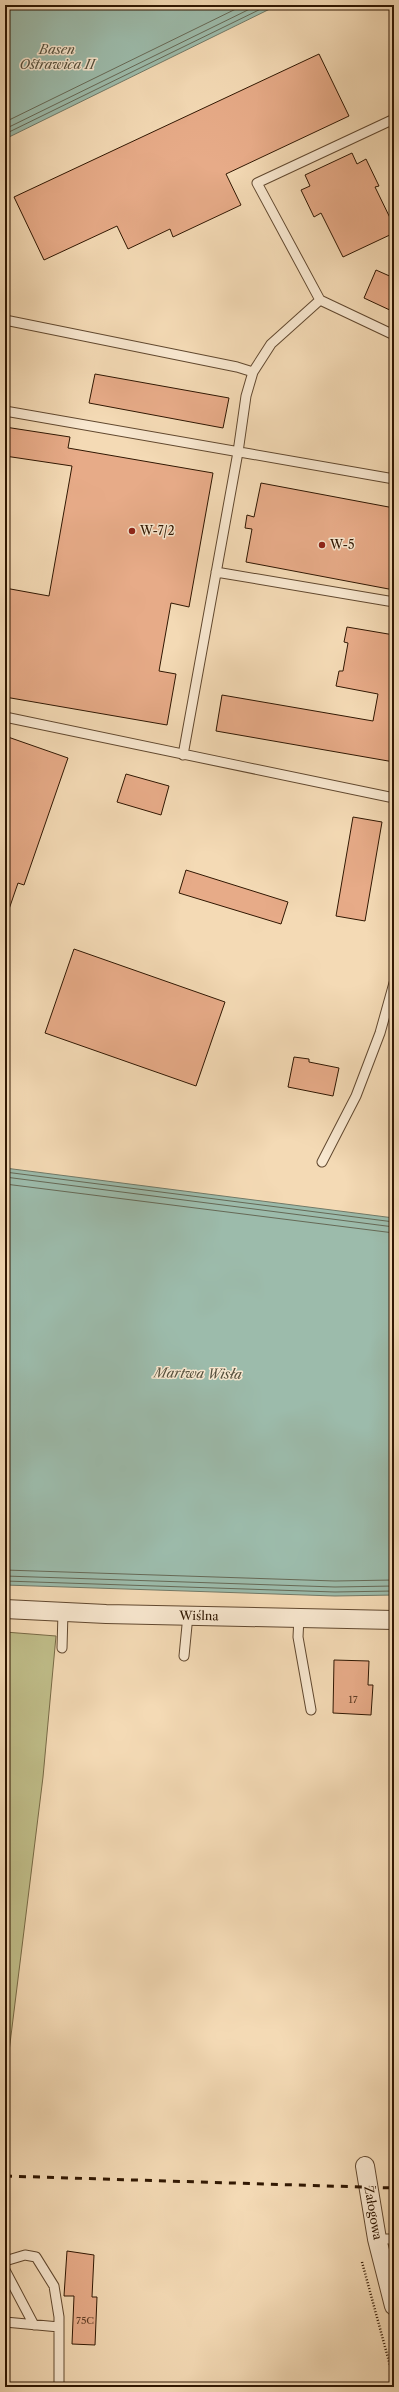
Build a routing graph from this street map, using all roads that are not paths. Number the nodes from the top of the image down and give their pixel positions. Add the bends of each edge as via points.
1 (394, 118) edge
2 (320, 300) junction
3 (5, 320) edge
4 (394, 335) edge
5 (253, 372) junction
6 (5, 411) edge
7 (238, 452) junction
8 (394, 479) edge
9 (216, 572) junction
10 (394, 602) edge
11 (5, 717) edge
12 (183, 755) junction
13 (394, 798) edge
14 (394, 983) edge
15 (322, 1162) dead end
16 (5, 1609) edge
17 (64, 1612) junction
18 (188, 1616) junction
19 (299, 1617) junction
20 (394, 1620) edge
21 (62, 1648) dead end
22 (184, 1656) dead end
23 (310, 1710) dead end
24 (365, 2166) dead end
25 (385, 2239) edge
26 (5, 2261) edge
27 (5, 2270) edge
28 (394, 2306) edge
29 (5, 2322) edge
30 (34, 2325) junction
31 (59, 2327) junction
32 (59, 2387) edge

1 - 2 lane via 257,183
2 - 4 lane
2 - 5 lane via 270,344
3 - 5 lane
5 - 7 lane via 246,396
6 - 7 lane
7 - 8 lane
7 - 9 lane
9 - 10 lane
9 - 12 lane
11 - 12 lane
12 - 13 lane
14 - 15 lane via 380,1033 356,1096
16 - 17 street, Wiślna
17 - 18 street, Wiślna
17 - 21 lane
18 - 19 street, Wiślna
18 - 22 lane
19 - 20 street, Wiślna
19 - 23 lane via 298,1637
24 - 25 street, Załogowa
25 - 28 street, Załogowa
26 - 31 lane via 25,2255 36,2257 54,2286
27 - 30 lane
29 - 30 lane
30 - 31 lane
31 - 32 lane

